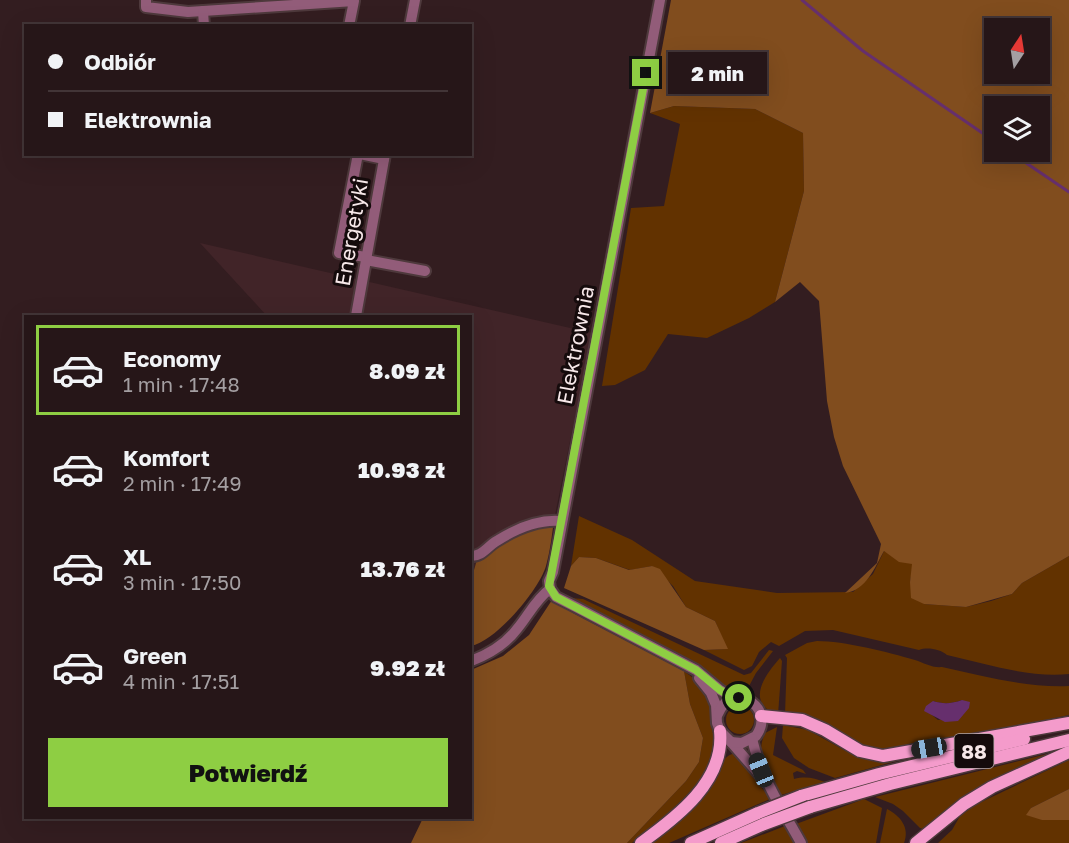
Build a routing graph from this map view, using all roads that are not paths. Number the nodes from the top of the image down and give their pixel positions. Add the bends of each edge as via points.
1 (146, 0) edge
2 (415, 0) edge
3 (660, 0) edge
4 (203, 11) junction
5 (204, 24) edge
6 (349, 24) edge
7 (410, 24) edge
8 (359, 156) edge
9 (384, 157) edge
10 (366, 259) junction
11 (425, 271) dead end
12 (356, 315) edge
13 (561, 521) junction
14 (472, 556) edge
15 (550, 589) junction
16 (472, 662) edge
17 (683, 664) junction
18 (734, 698) junction
19 (761, 716) junction
20 (718, 725) junction
21 (1069, 725) edge
22 (752, 739) junction
23 (1069, 740) edge
24 (731, 742) junction
25 (1069, 752) edge
26 (766, 782) junction
27 (838, 792) junction
28 (761, 819) junction
29 (641, 843) edge
30 (691, 843) edge
31 (721, 843) edge
32 (801, 843) edge
33 (916, 843) edge

1 - 4 street via 146,7
2 - 7 street
3 - 13 street, Elektrownia
4 - 5 street
4 - 6 street via 354,1
8 - 10 street via 339,253
9 - 10 street, Energetyki
10 - 11 street
10 - 12 street, Energetyki
13 - 14 street via 543,520
13 - 15 street, Elektrownia
15 - 16 street via 507,641
15 - 17 street via 556,597
17 - 18 street
17 - 20 street via 711,693
18 - 19 street via 754,704
18 - 20 street via 722,706
19 - 21 main road via 802,720 860,751 883,756
19 - 22 street via 759,731
20 - 24 street
20 - 29 main road via 721,744 708,781 692,800
21 - 27 main road, 88 via 879,774
22 - 24 street
22 - 26 street
23 - 27 main road, 88 via 891,784
24 - 26 street
25 - 33 main road via 992,787
26 - 32 street
27 - 28 main road, 88, bridge via 810,807
27 - 28 main road, 88, bridge via 801,796
28 - 30 main road, 88
28 - 31 main road, 88

